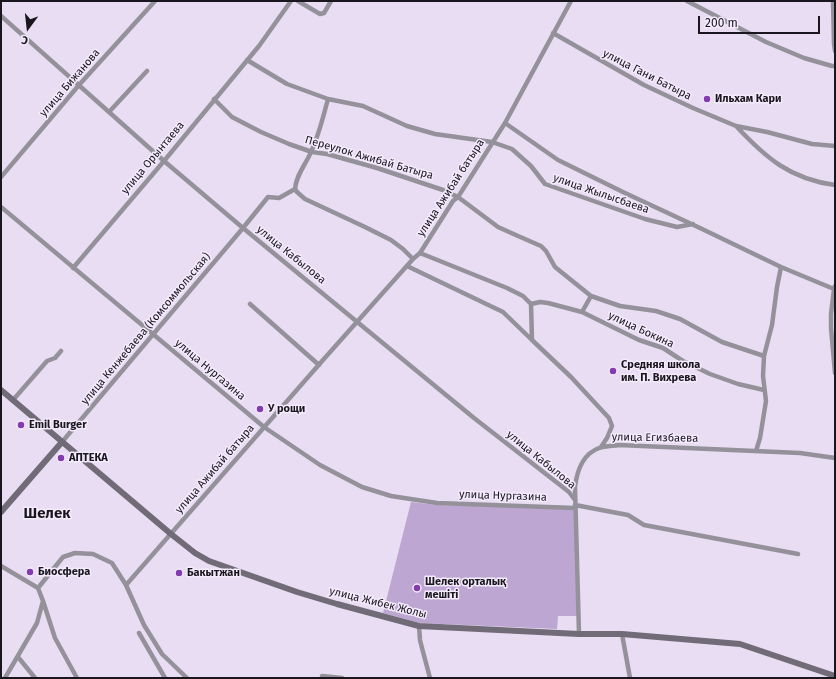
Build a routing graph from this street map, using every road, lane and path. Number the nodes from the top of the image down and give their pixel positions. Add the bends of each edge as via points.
1 (154, 1) edge
2 (291, 1) edge
3 (298, 1) edge
4 (331, 1) edge
5 (571, 1) edge
6 (687, 1) edge
7 (833, 1) edge
8 (1, 16) edge
9 (553, 33) junction
10 (835, 51) edge
11 (247, 60) junction
12 (835, 66) edge
13 (147, 72) dead end
14 (79, 85) junction
15 (214, 99) junction
16 (328, 99) junction
17 (109, 112) junction
18 (505, 122) junction
19 (736, 126) junction
20 (492, 142) junction
21 (835, 146) edge
22 (312, 152) junction
23 (164, 161) junction
24 (1, 178) edge
25 (835, 185) edge
26 (295, 189) junction
27 (458, 197) junction
28 (1, 207) edge
29 (693, 224) junction
30 (243, 228) junction
31 (420, 253) junction
32 (413, 259) junction
33 (407, 266) junction
34 (781, 267) junction
35 (73, 268) junction
36 (834, 288) edge
37 (591, 296) junction
38 (250, 304) dead end
39 (531, 304) junction
40 (582, 312) junction
41 (357, 321) junction
42 (154, 334) junction
43 (532, 340) junction
44 (61, 351) dead end
45 (764, 356) junction
46 (319, 365) junction
47 (835, 373) edge
48 (1, 390) edge
49 (764, 390) junction
50 (13, 400) junction
51 (264, 427) junction
52 (62, 442) junction
53 (601, 447) junction
54 (756, 451) junction
55 (835, 458) edge
56 (575, 504) junction
57 (1, 512) edge
58 (171, 534) junction
59 (798, 554) dead end
60 (1, 566) edge
61 (126, 585) junction
62 (38, 588) junction
63 (44, 601) junction
64 (420, 626) junction
65 (139, 633) dead end
66 (579, 634) junction
67 (622, 634) junction
68 (18, 657) junction
69 (322, 676) dead end
70 (835, 676) edge
71 (5, 678) edge
72 (35, 678) edge
73 (77, 678) edge
74 (165, 678) edge
75 (187, 678) edge
76 (342, 678) edge
77 (430, 678) edge
78 (630, 678) edge

1 - 14 street, улица Бижанова
2 - 11 street, улица Орынтаева
3 - 4 street via 322,14
5 - 9 street, улица Ажибай батыра
6 - 12 street via 766,42 804,58
7 - 10 street
8 - 14 street, улица Кабылова
9 - 18 street, улица Ажибай батыра
9 - 19 street, улица Гани Батыра via 644,85
11 - 15 street, улица Орынтаева
11 - 16 street, улица Жылысбаева via 287,84
13 - 17 street
14 - 17 street, улица Кабылова
14 - 24 street, улица Бижанова
15 - 22 street, Переулок Ажибай Батыра via 232,117
15 - 23 street, улица Орынтаева
16 - 20 street, улица Жылысбаева via 363,106 407,126 435,134
16 - 22 street
17 - 23 street, улица Кабылова
18 - 20 street, улица Ажибай батыра
18 - 29 street, улица Жылысбаева via 558,160
19 - 21 street, улица Гани Батыра via 812,144
19 - 25 street, улица Гани Батыра via 764,154 785,169 805,178
20 - 27 street, улица Ажибай батыра
20 - 29 street, улица Жылысбаева via 512,149 531,166 545,184 645,219 677,227
22 - 26 street via 298,177
22 - 27 street, Переулок Ажибай Батыра via 377,168
23 - 30 street, улица Кабылова
23 - 35 street, улица Орынтаева
26 - 30 street, улица Кенжебаева (Комсоммольская) via 279,198 268,197
26 - 32 street via 305,199 391,240
27 - 31 street, улица Ажибай батыра
27 - 37 street, Переулок Ажибай Батыра via 498,227 541,246 553,265
28 - 35 street, улица Нургазина
29 - 34 street, улица Жылысбаева
30 - 41 street, улица Кабылова
30 - 42 street, улица Кенжебаева (Комсоммольская)
31 - 32 street, улица Ажибай батыра
31 - 39 street via 507,288 523,296
32 - 33 street, улица Ажибай батыра
33 - 41 street, улица Ажибай батыра
33 - 43 street via 503,312
34 - 36 street, улица Жылысбаева
34 - 45 street via 772,326
35 - 42 street, улица Нургазина
36 - 47 street via 831,328
37 - 40 street
37 - 45 street via 620,306 656,311 680,319 722,342
38 - 46 street
39 - 40 street, улица Бокина via 548,303
39 - 43 street
40 - 49 street, улица Бокина via 639,340 663,348 710,374
41 - 46 street, улица Ажибай батыра
41 - 56 street, улица Кабылова via 568,492
42 - 51 street, улица Нургазина
42 - 52 street, улица Кенжебаева (Комсоммольская)
43 - 53 street via 610,418 612,426
44 - 50 street via 55,358 47,361
45 - 49 street
46 - 51 street, улица Ажибай батыра
48 - 50 main road, улица Жибек Жолы
49 - 54 street via 766,401
50 - 52 main road, улица Жибек Жолы
51 - 56 street, улица Нургазина via 320,465 362,487 391,496 437,503
51 - 58 street, улица Ажибай батыра
52 - 57 main road
52 - 58 main road, улица Жибек Жолы
53 - 54 street, улица Егизбаева via 619,445
53 - 56 street, улица Егизбаева via 591,452 579,467 574,487
54 - 55 street, улица Егизбаева
56 - 59 street, улица Нургазина via 628,515 644,524
56 - 66 street, улица Егизбаева
58 - 61 street, улица Ажибай батыра
58 - 64 main road, улица Жибек Жолы via 195,553 209,560 297,592
60 - 62 street
61 - 62 street via 112,563 93,554 75,553 63,557
61 - 75 street via 144,625 162,654
62 - 63 street
63 - 68 street via 37,623
63 - 73 street via 55,638
64 - 66 main road, улица Жибек Жолы
64 - 77 street via 420,640
65 - 74 street
66 - 67 main road, улица Жибек Жолы
67 - 70 main road, улица Жибек Жолы via 740,644
67 - 78 street
68 - 71 street
68 - 72 street
69 - 76 street

